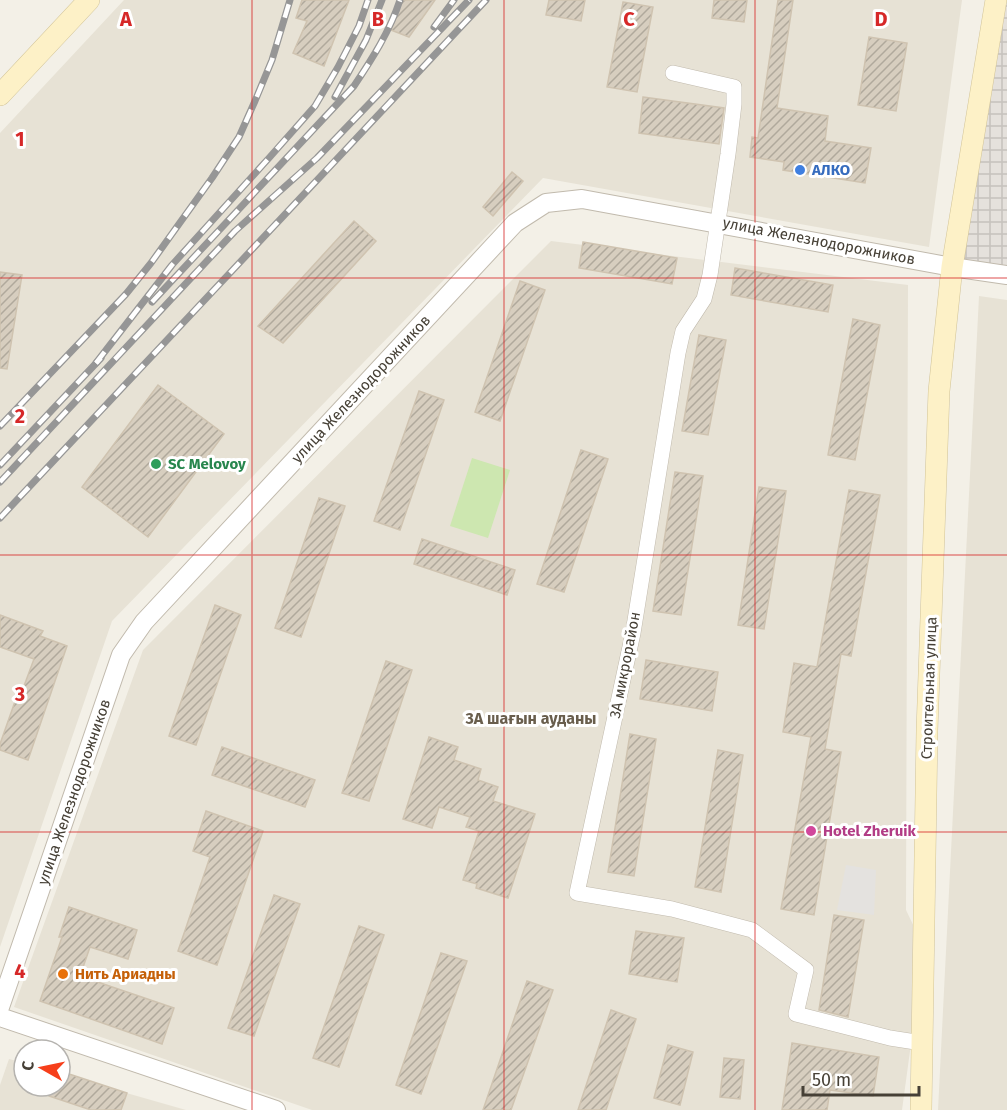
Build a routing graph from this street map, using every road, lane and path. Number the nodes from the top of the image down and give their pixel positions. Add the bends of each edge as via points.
1 (88, 0) edge
2 (996, 0) edge
3 (673, 74) dead end
4 (0, 95) edge
5 (717, 222) junction
6 (952, 267) junction
7 (1007, 275) edge
8 (0, 1007) edge
9 (0, 1017) edge
10 (922, 1043) junction
11 (276, 1110) edge
12 (921, 1110) edge

1 - 4 main road
2 - 6 main road, Строительная улица
3 - 5 street, 3А микрорайон via 734,87
5 - 6 street, улица Железнодорожников
5 - 8 street, улица Железнодорожников via 582,199 546,203 515,223 144,622 121,655
5 - 10 street, 3А микрорайон via 704,299 683,332 678,353 633,633 577,893 672,909 752,930 806,970 796,1014
6 - 7 street, улица Железнодорожников
6 - 10 main road, Строительная улица via 939,391 927,731
9 - 11 street
10 - 12 main road, Строительная улица

